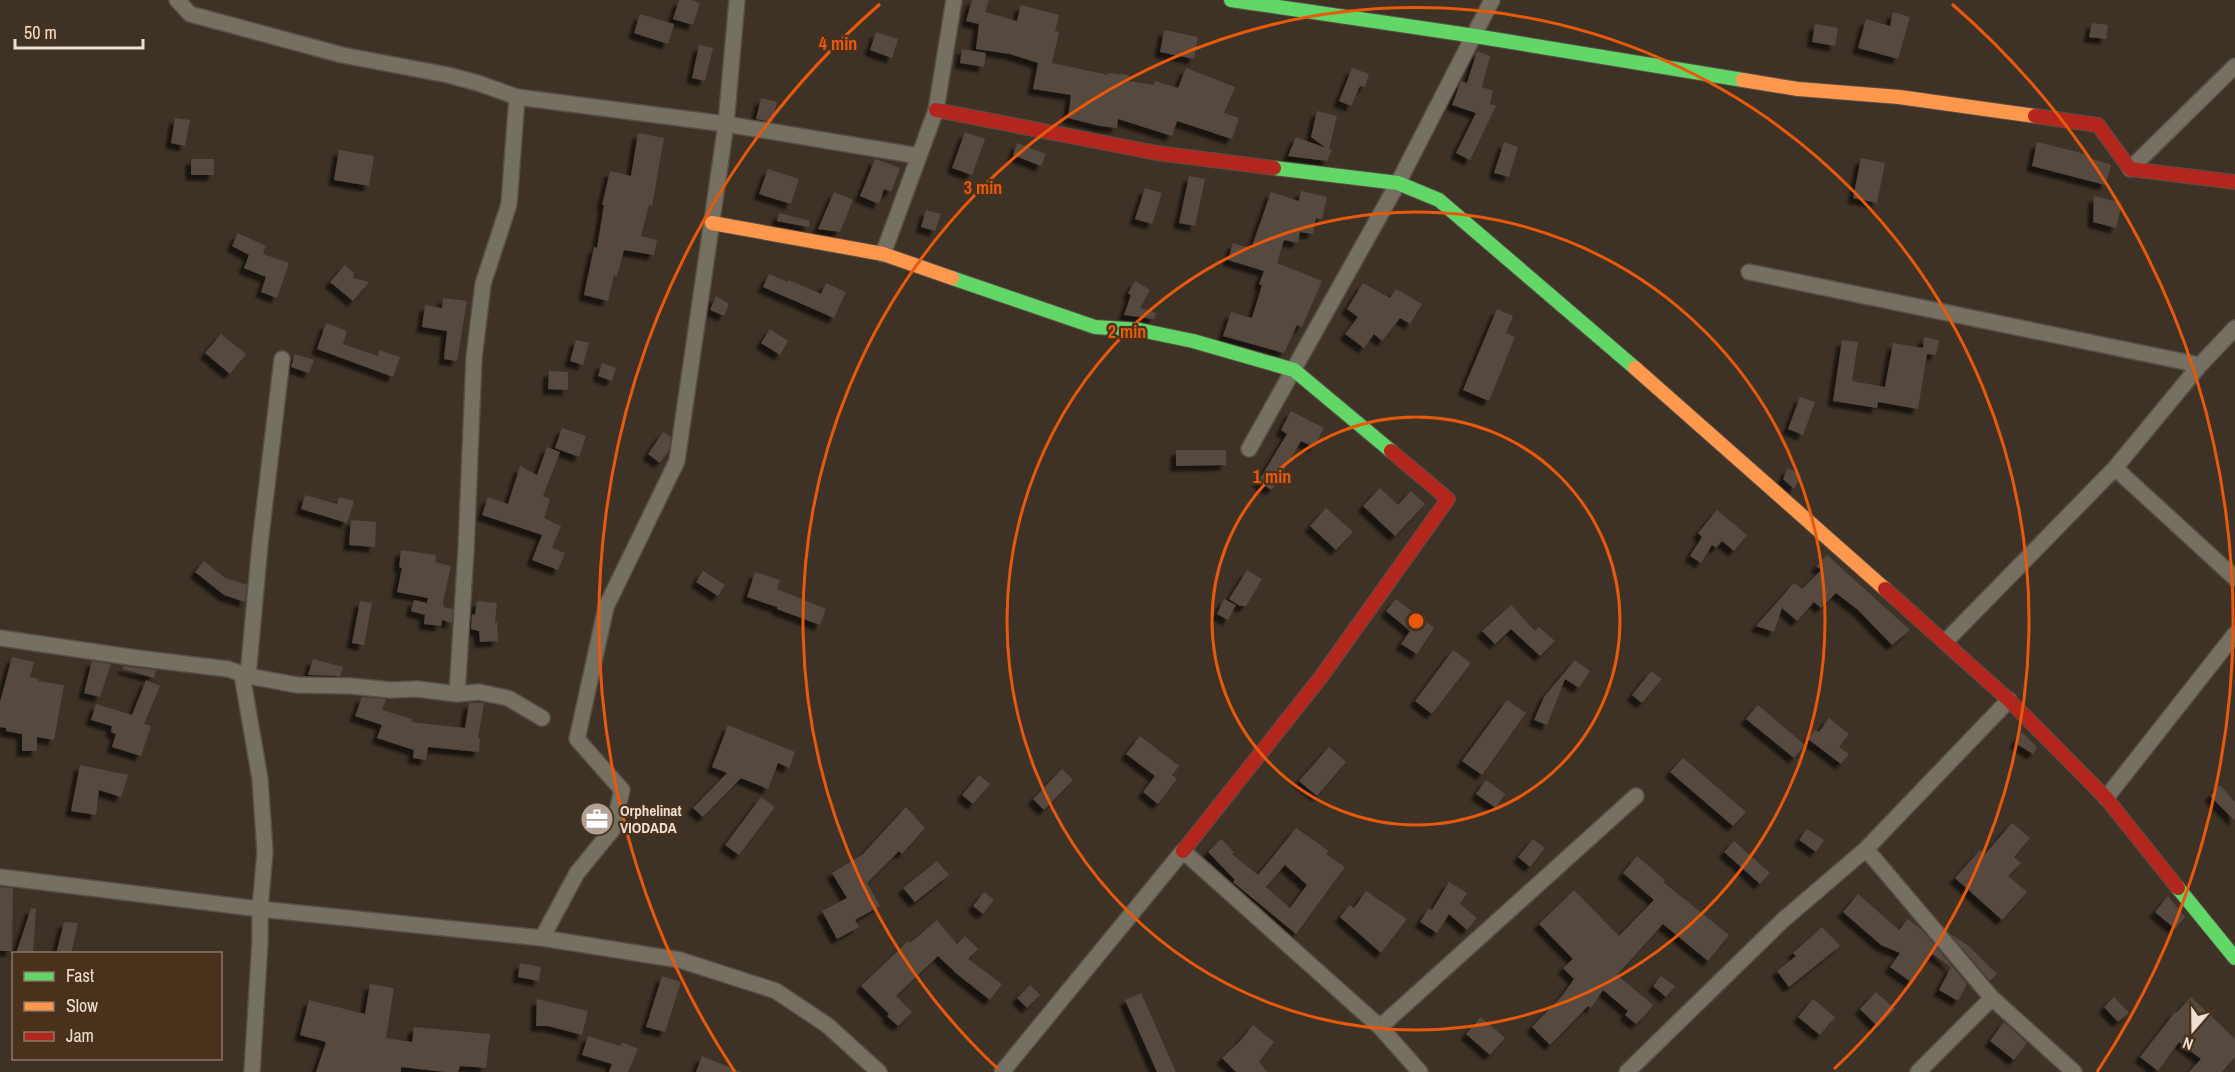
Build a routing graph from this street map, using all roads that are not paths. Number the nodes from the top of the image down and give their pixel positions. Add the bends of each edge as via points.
1 (177, 0) edge
2 (737, 0) edge
3 (954, 0) edge
4 (1231, 0) edge
5 (1492, 0) edge
6 (1475, 36) junction
7 (2235, 66) edge
8 (517, 97) junction
9 (936, 110) junction
10 (726, 124) junction
11 (919, 156) junction
12 (2130, 168) junction
13 (2235, 182) edge
14 (1398, 183) junction
15 (712, 223) junction
16 (883, 254) junction
17 (1749, 272) dead end
18 (2235, 328) edge
19 (282, 359) dead end
20 (2200, 365) junction
21 (1294, 370) junction
22 (1249, 449) dead end
23 (2115, 468) junction
24 (2235, 578) edge
25 (2235, 634) edge
26 (0, 638) edge
27 (1946, 641) junction
28 (249, 676) junction
29 (457, 694) junction
30 (2009, 700) junction
31 (542, 718) dead end
32 (1636, 796) dead end
33 (2106, 798) junction
34 (1866, 849) junction
35 (1183, 851) junction
36 (0, 878) edge
37 (260, 909) junction
38 (542, 938) junction
39 (2232, 950) edge
40 (1992, 998) junction
41 (1380, 1027) junction
42 (252, 1072) edge
43 (879, 1072) edge
44 (1002, 1072) edge
45 (1420, 1072) edge
46 (1627, 1072) edge
47 (1918, 1072) edge
48 (2074, 1072) edge

1 - 8 street via 190,14 342,55 448,75
2 - 10 street
3 - 9 street
4 - 6 street
5 - 6 street
6 - 12 street via 1798,89 1899,97 2098,125
6 - 14 street
7 - 12 street
8 - 10 street
8 - 29 street via 509,204 483,284 474,358
9 - 11 street
9 - 14 street via 1157,153
10 - 11 street
10 - 15 street
11 - 16 street
12 - 13 street
14 - 21 street
14 - 27 street via 1439,200
15 - 16 street
15 - 38 street via 677,461 606,607 577,739 622,790 613,829 577,873
16 - 21 street via 1095,327 1140,330 1193,341
17 - 20 street
18 - 20 street
19 - 28 street
20 - 23 street
21 - 22 street
21 - 35 street via 1448,499 1321,677
23 - 24 street
23 - 27 street
25 - 33 street
26 - 28 street via 228,669
27 - 30 street
28 - 29 street via 297,685 417,688
28 - 37 street via 242,675 260,779 265,852
29 - 31 street via 479,692 508,698
30 - 33 street
30 - 34 street
32 - 41 street
33 - 39 street
34 - 40 street
34 - 46 street via 1782,921
35 - 41 street
35 - 44 street
36 - 37 street
37 - 38 street
37 - 42 street
38 - 43 street via 680,960 776,991 827,1024
40 - 47 street
40 - 48 street
41 - 45 street

